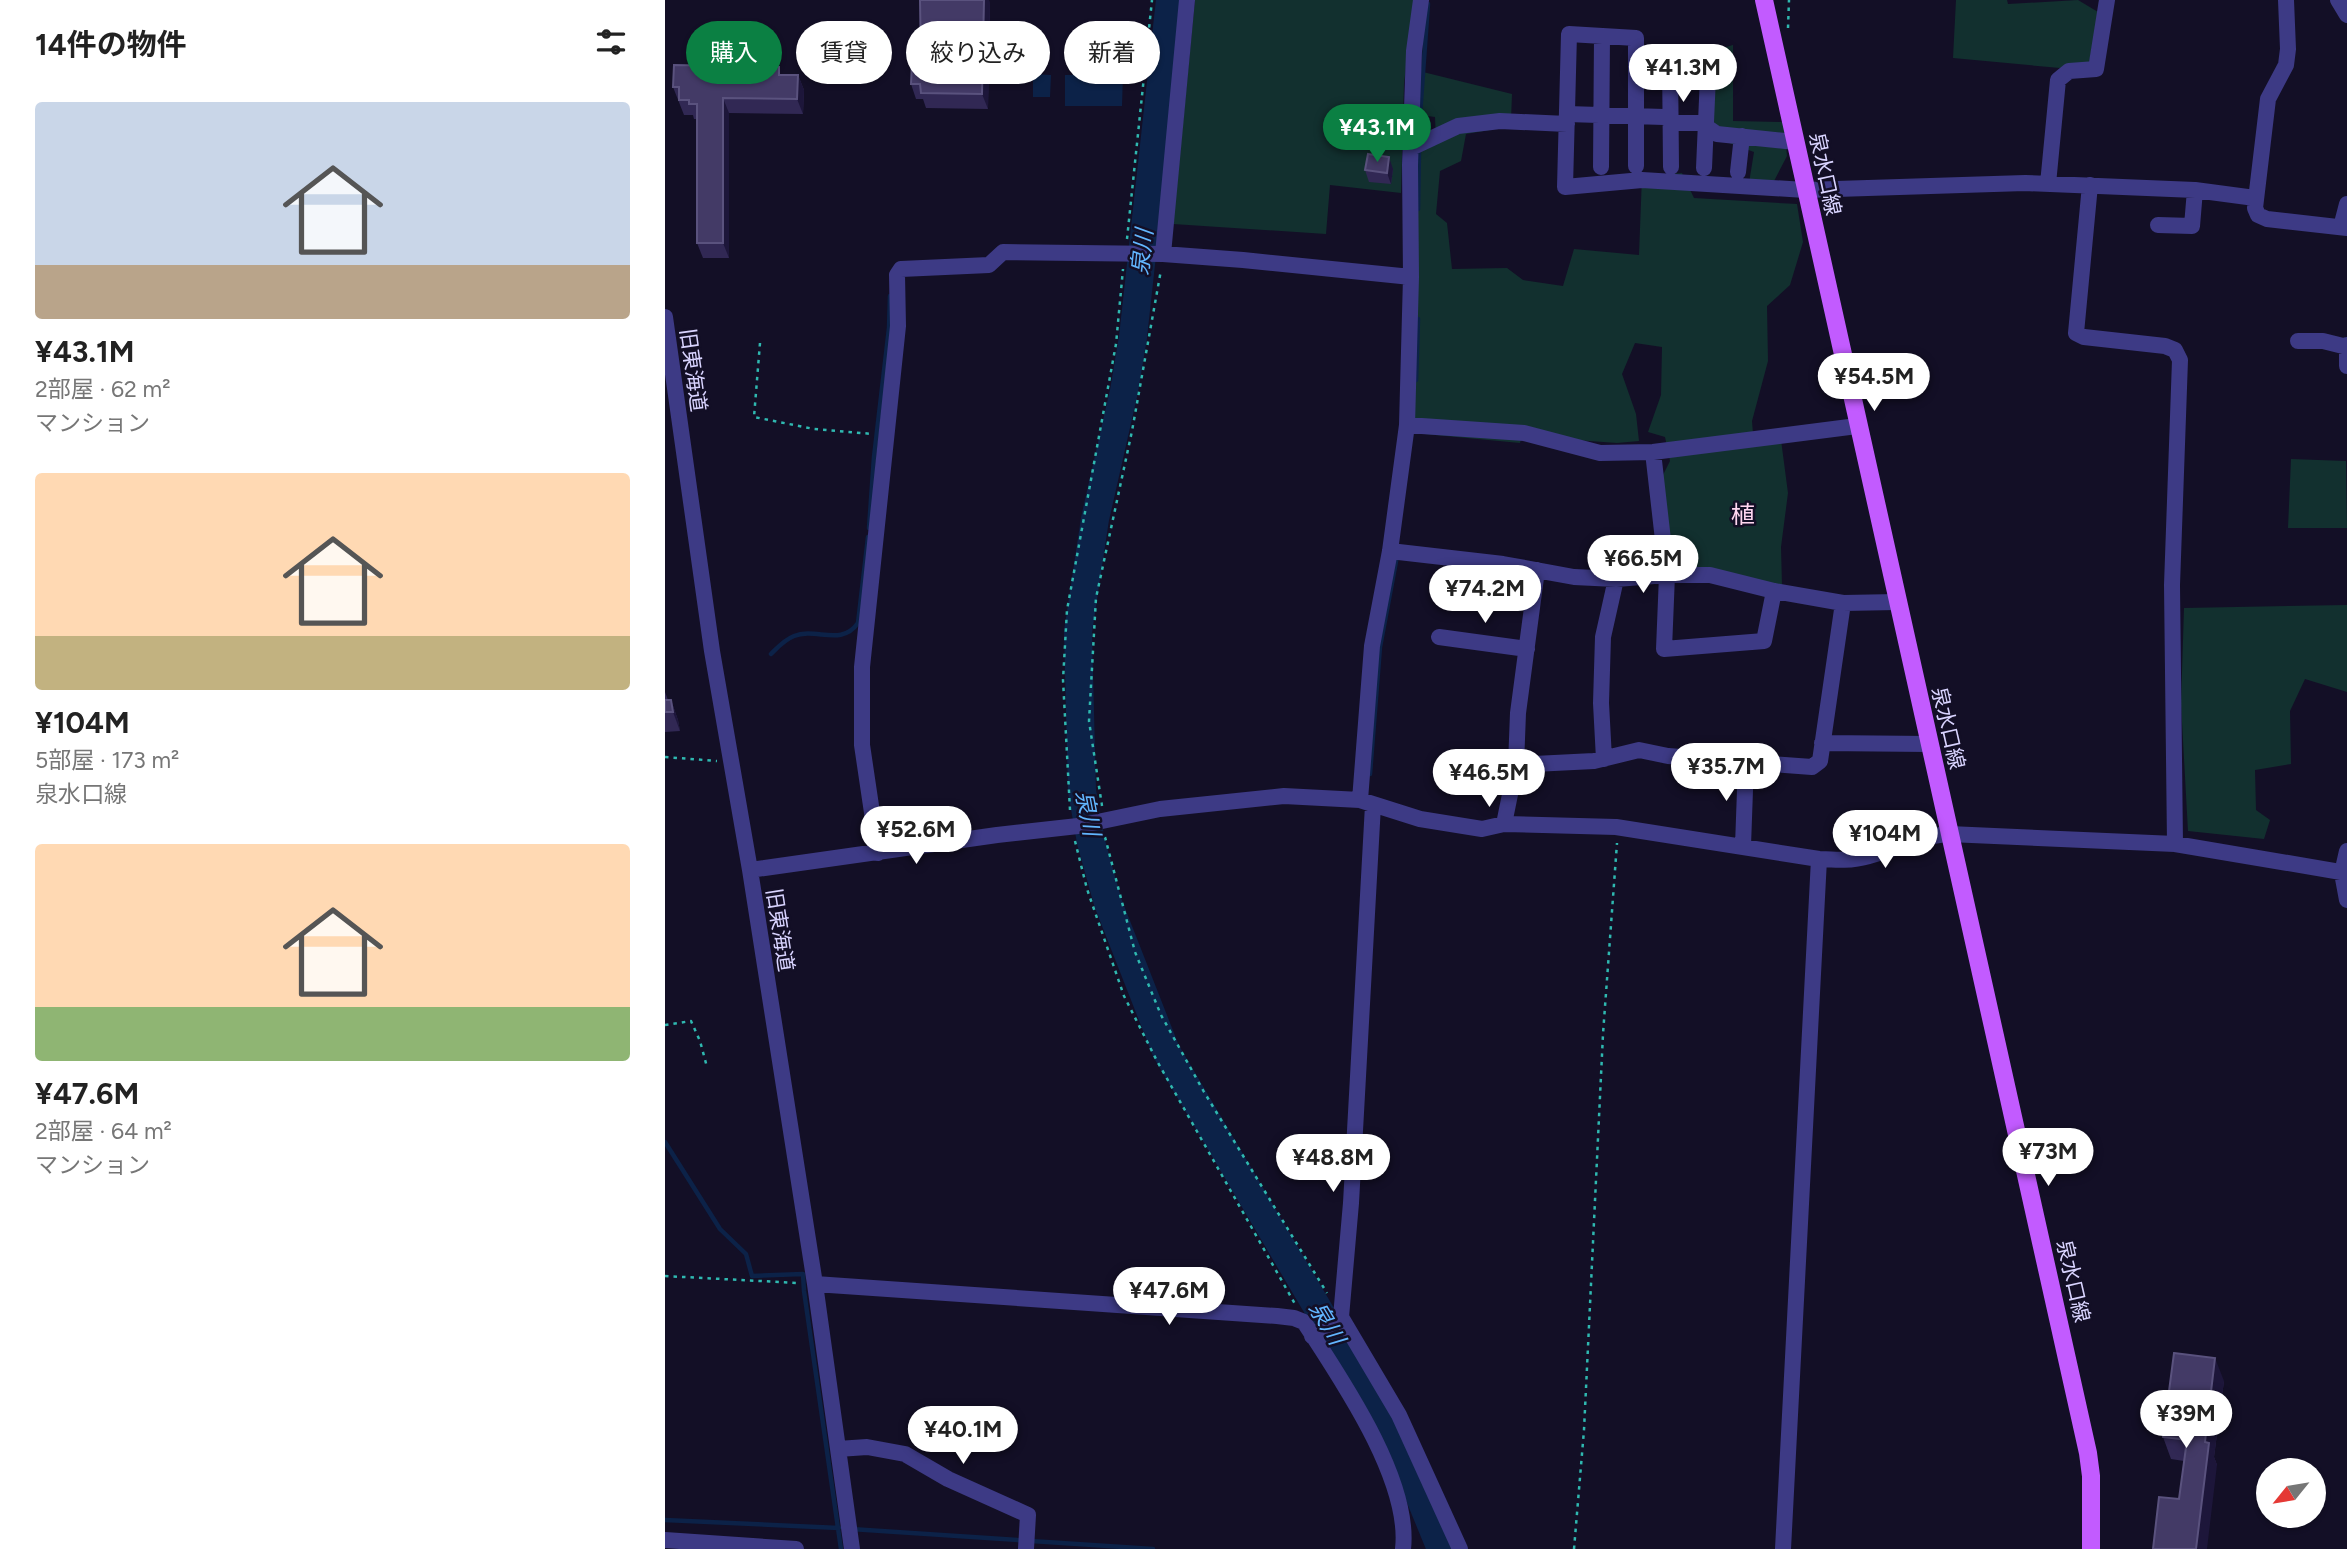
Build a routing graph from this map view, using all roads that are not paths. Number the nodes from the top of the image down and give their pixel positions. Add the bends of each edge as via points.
1 (1187, 0) edge
2 (1421, 0) edge
3 (1764, 0) edge
4 (2106, 0) edge
5 (2286, 0) edge
6 (2338, 0) edge
7 (2347, 15) edge
8 (1602, 36) junction
9 (1709, 53) dead end
10 (1636, 57) junction
11 (1601, 114) junction
12 (1636, 116) junction
13 (1567, 119) junction
14 (1671, 120) junction
15 (1706, 127) junction
16 (1742, 136) junction
17 (1795, 142) junction
18 (1411, 148) junction
19 (1636, 166) dead end
20 (1601, 167) dead end
21 (1671, 167) dead end
22 (1704, 168) dead end
23 (1738, 172) dead end
24 (2048, 184) junction
25 (2090, 185) junction
26 (1805, 190) junction
27 (2195, 190) junction
28 (2255, 198) junction
29 (2347, 204) edge
30 (2158, 225) dead end
31 (2344, 228) edge
32 (1158, 255) junction
33 (1411, 277) junction
34 (665, 317) edge
35 (2298, 341) dead end
36 (2347, 346) edge
37 (2347, 366) edge
38 (1407, 425) junction
39 (1857, 425) junction
40 (1653, 452) junction
41 (1390, 551) junction
42 (1537, 570) junction
43 (1667, 575) junction
44 (1616, 579) junction
45 (1774, 591) junction
46 (1897, 602) junction
47 (1843, 603) junction
48 (1439, 637) dead end
49 (1527, 649) junction
50 (1822, 743) junction
51 (1929, 744) junction
52 (1604, 759) junction
53 (1746, 762) junction
54 (1516, 765) junction
55 (1367, 803) junction
56 (1504, 824) junction
57 (1949, 834) junction
58 (2175, 844) junction
59 (1743, 846) junction
60 (2347, 851) edge
61 (879, 853) junction
62 (1819, 859) junction
63 (750, 870) junction
64 (2344, 873) edge
65 (2347, 900) edge
66 (814, 1284) junction
67 (1339, 1319) junction
68 (1312, 1330) junction
69 (838, 1449) junction
70 (665, 1540) edge
71 (796, 1549) edge
72 (852, 1549) edge
73 (1025, 1549) edge
74 (1403, 1549) edge
75 (1460, 1549) edge
76 (1783, 1549) edge
77 (2091, 1549) edge

1 - 32 street
2 - 18 street via 1414,51
3 - 17 main road, 泉水口線
4 - 24 street via 2096,69 2069,71 2058,80
5 - 28 street via 2288,49 2268,99
6 - 7 street
8 - 10 street via 1636,38
8 - 11 street
8 - 13 street via 1569,34
9 - 15 street
10 - 12 street
10 - 14 street via 1671,58
11 - 12 street
11 - 13 street
11 - 20 street
12 - 14 street
12 - 19 street
13 - 18 street via 1458,126
13 - 26 street via 1566,187 1642,180
14 - 15 street
14 - 21 street
15 - 16 street via 1717,134
15 - 22 street
16 - 17 street
16 - 23 street
17 - 26 main road, 泉水口線
18 - 33 street
24 - 25 street
24 - 26 street
25 - 27 street
25 - 58 street via 2076,332 2084,337 2165,346 2175,350 2181,360 2172,585
26 - 39 main road, 泉水口線
27 - 28 street
27 - 30 street via 2192,226
28 - 31 street via 2258,215 2267,219
29 - 31 street
32 - 33 street
32 - 61 street via 1003,252 989,265 901,269 897,275 898,326 862,667 862,745
33 - 38 street
34 - 63 street, 旧東海道 via 712,651
35 - 36 street
36 - 37 street
38 - 40 street via 1524,433 1600,453
38 - 41 street
39 - 40 street
39 - 46 main road, 泉水口線
40 - 43 street
41 - 42 street
41 - 55 street via 1372,646
42 - 44 street
42 - 49 street
43 - 44 street
43 - 45 street via 1710,575
43 - 45 street via 1664,649 1765,641
44 - 52 street via 1603,637
45 - 47 street
46 - 47 street
46 - 51 main road, 泉水口線
47 - 50 street
48 - 49 street
49 - 54 street
50 - 51 street
50 - 53 street via 1819,761 1812,767
51 - 57 main road, 泉水口線
52 - 53 street via 1639,750
52 - 54 street
53 - 59 street
54 - 56 street
55 - 56 street via 1420,820 1482,829
55 - 61 street via 1284,796 1160,809 1075,826
55 - 67 street via 1352,1190
56 - 59 street via 1616,827
57 - 58 street
57 - 62 street via 1929,835 1869,856
57 - 77 main road, 泉水口線 via 2088,1453
58 - 64 street
59 - 62 street
60 - 64 street
61 - 63 street
62 - 76 street
63 - 66 street, 旧東海道
64 - 65 street
66 - 68 street via 1277,1316 1294,1318
66 - 69 street, 旧東海道
67 - 68 street
67 - 75 street via 1399,1415
68 - 74 street via 1399,1497
69 - 72 street, 旧東海道
69 - 73 street via 867,1447 905,1454 1028,1515
70 - 71 street

